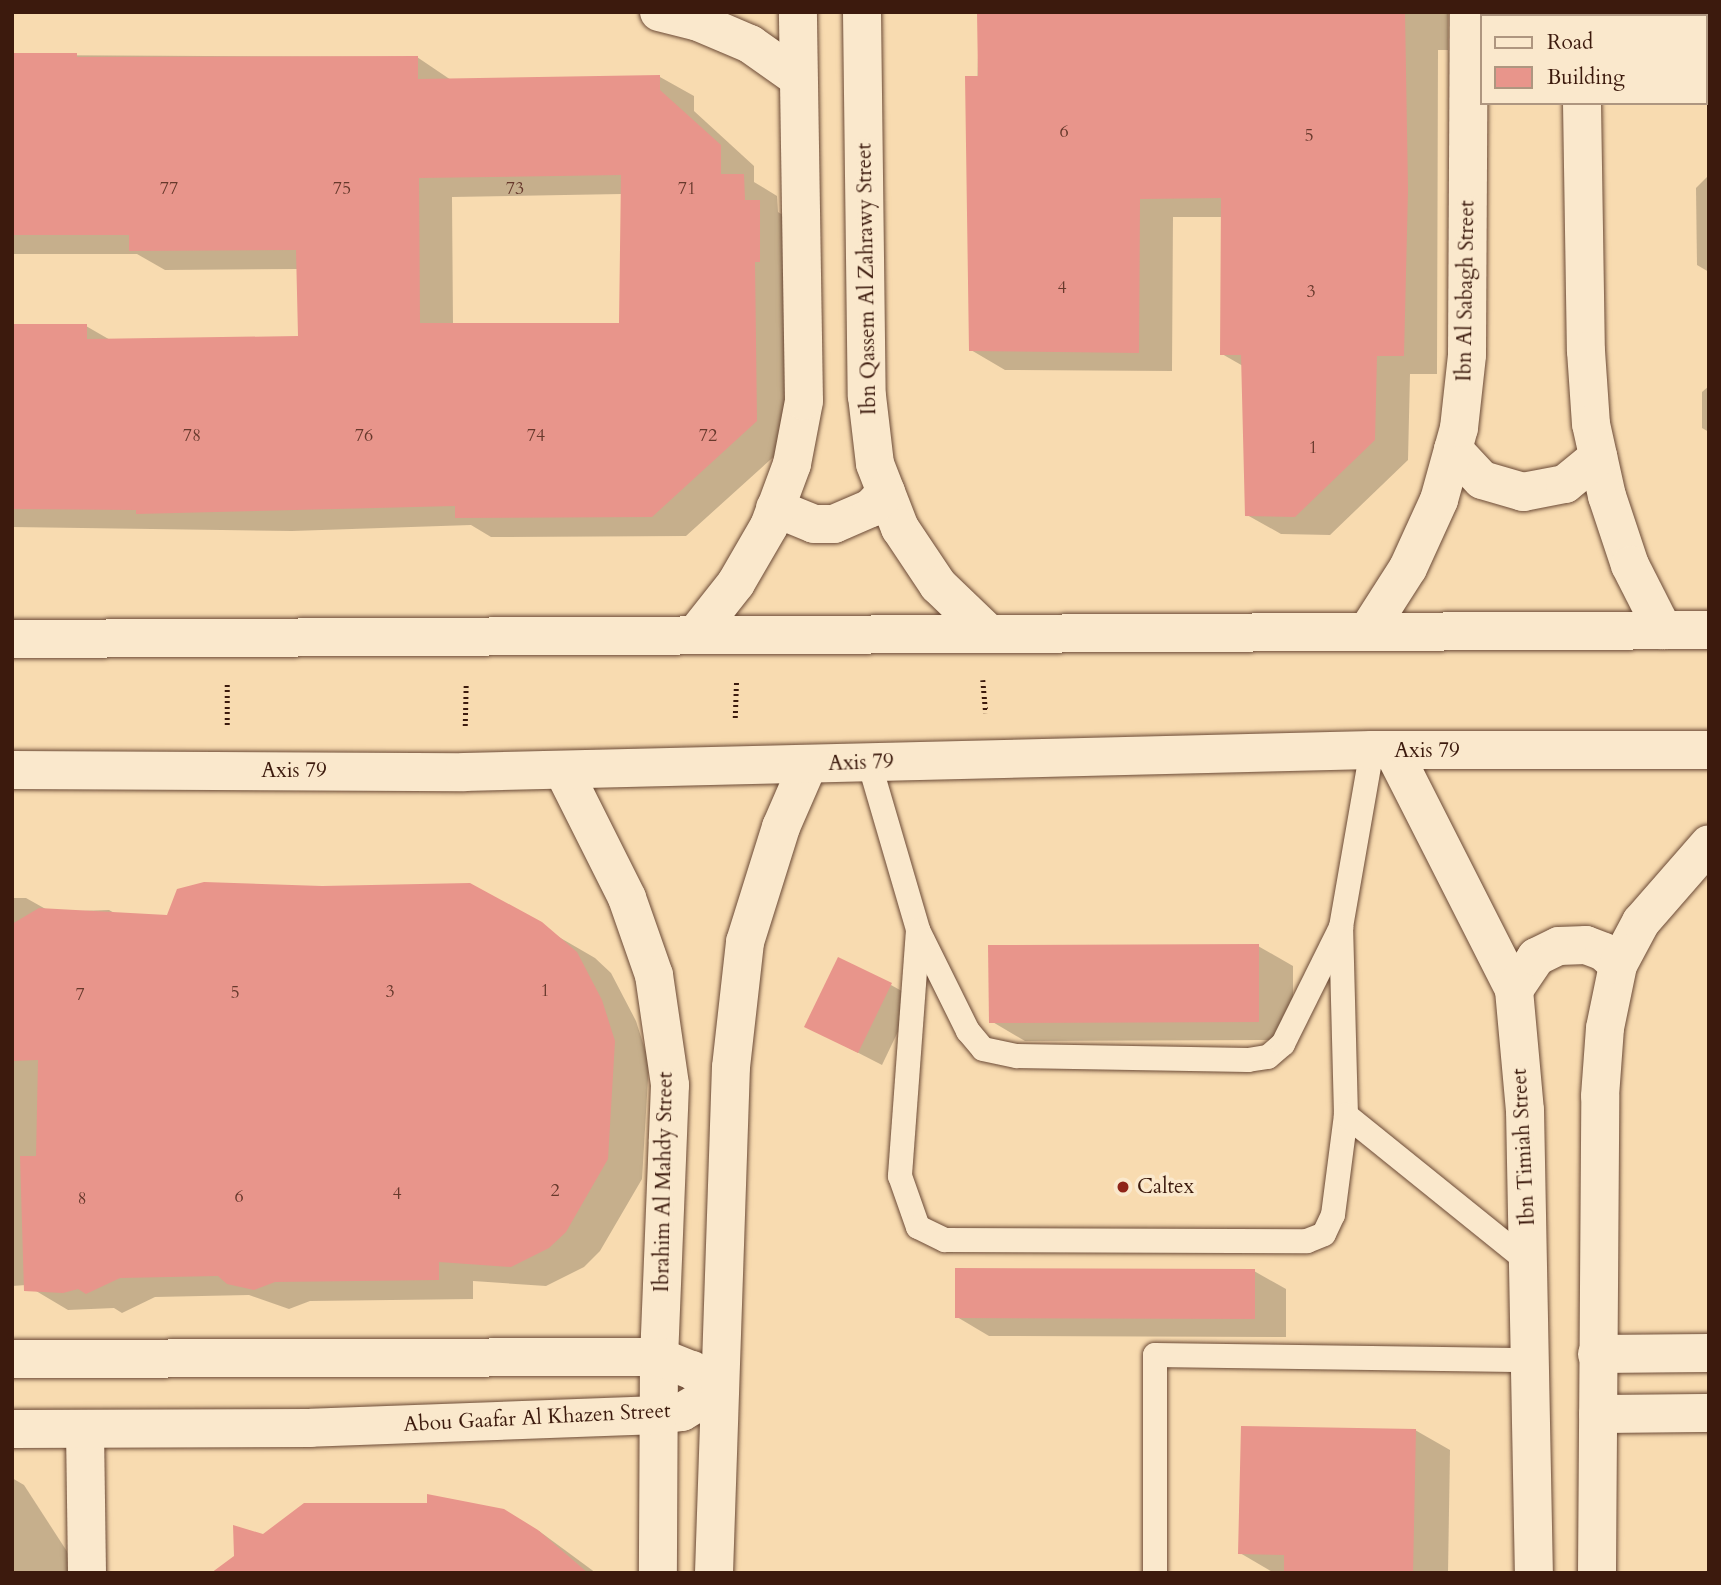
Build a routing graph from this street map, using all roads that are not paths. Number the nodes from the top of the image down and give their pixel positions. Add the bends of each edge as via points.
1 (659, 12) edge
2 (798, 12) edge
3 (862, 12) edge
4 (1469, 12) edge
5 (798, 78) junction
6 (1583, 105) edge
7 (1453, 449) junction
8 (1598, 457) junction
9 (886, 492) junction
10 (775, 509) junction
11 (1663, 630) junction
12 (1709, 630) edge
13 (1367, 632) junction
14 (984, 633) junction
15 (695, 635) junction
16 (12, 639) edge
17 (1709, 750) edge
18 (1383, 751) junction
19 (869, 762) junction
20 (808, 765) junction
21 (12, 770) edge
22 (562, 770) junction
23 (1709, 844) edge
24 (1341, 927) junction
25 (918, 930) junction
26 (1618, 965) junction
27 (1514, 990) junction
28 (1346, 1115) junction
29 (1528, 1262) junction
30 (1709, 1353) edge
31 (1597, 1354) junction
32 (660, 1357) junction
33 (12, 1359) edge
34 (1533, 1360) junction
35 (719, 1390) junction
36 (1709, 1413) edge
37 (1598, 1414) junction
38 (659, 1415) junction
39 (12, 1429) edge
40 (85, 1429) junction
41 (87, 1573) edge
42 (658, 1573) edge
43 (714, 1573) edge
44 (1155, 1573) edge
45 (1534, 1573) edge
46 (1597, 1573) edge

1 - 5 street via 696,20 750,44
2 - 5 street
3 - 9 street, Ibn Qassem Al Zahrawy Street via 867,396 875,464
4 - 7 street, Ibn Al Sabagh Street via 1468,355
5 - 10 street via 804,401 792,464
6 - 8 street via 1586,351
7 - 8 street via 1482,480 1523,492 1565,484
7 - 13 street, Ibn Al Sabagh Street via 1438,500 1408,568
8 - 11 street via 1630,565
9 - 10 street via 872,508 834,524 814,524
9 - 14 street, Ibn Qassem Al Zahrawy Street via 900,528 938,585
10 - 15 street via 736,583
11 - 12 street
11 - 13 street
13 - 14 street
14 - 15 street
15 - 16 street
17 - 18 street, Axis 79
18 - 19 street, Axis 79
18 - 24 lane
18 - 27 street, Ibn Timiah Street
19 - 20 street, Axis 79
19 - 25 lane
20 - 22 street, Axis 79
20 - 35 street via 781,827 745,942 731,1067
21 - 22 street, Axis 79
22 - 32 street, Ibrahim Al Mahdy Street via 627,898 654,975 670,1085
23 - 26 street via 1641,922
24 - 25 lane via 1283,1044 1268,1057 1248,1060 1017,1056 983,1049 968,1031
24 - 28 lane
25 - 28 lane via 900,1176 918,1227 945,1240 1307,1241 1324,1234 1333,1215
26 - 27 street via 1604,951 1586,945 1559,946 1536,957
26 - 31 street via 1605,1028 1600,1096
27 - 29 street, Ibn Timiah Street via 1525,1110
28 - 29 lane
29 - 34 street, Ibn Timiah Street
30 - 31 street
31 - 37 street
32 - 33 street
32 - 35 street via 692,1370
32 - 38 street, Ibrahim Al Mahdy Street
34 - 44 lane via 1155,1355
34 - 45 street, Ibn Timiah Street
35 - 38 street, Abou Gaafar Al Khazen Street via 682,1412
35 - 43 street
36 - 37 street
37 - 46 street
38 - 40 street, Abou Gaafar Al Khazen Street via 312,1428
38 - 42 street, Ibrahim Al Mahdy Street
39 - 40 street, Abou Gaafar Al Khazen Street
40 - 41 street

